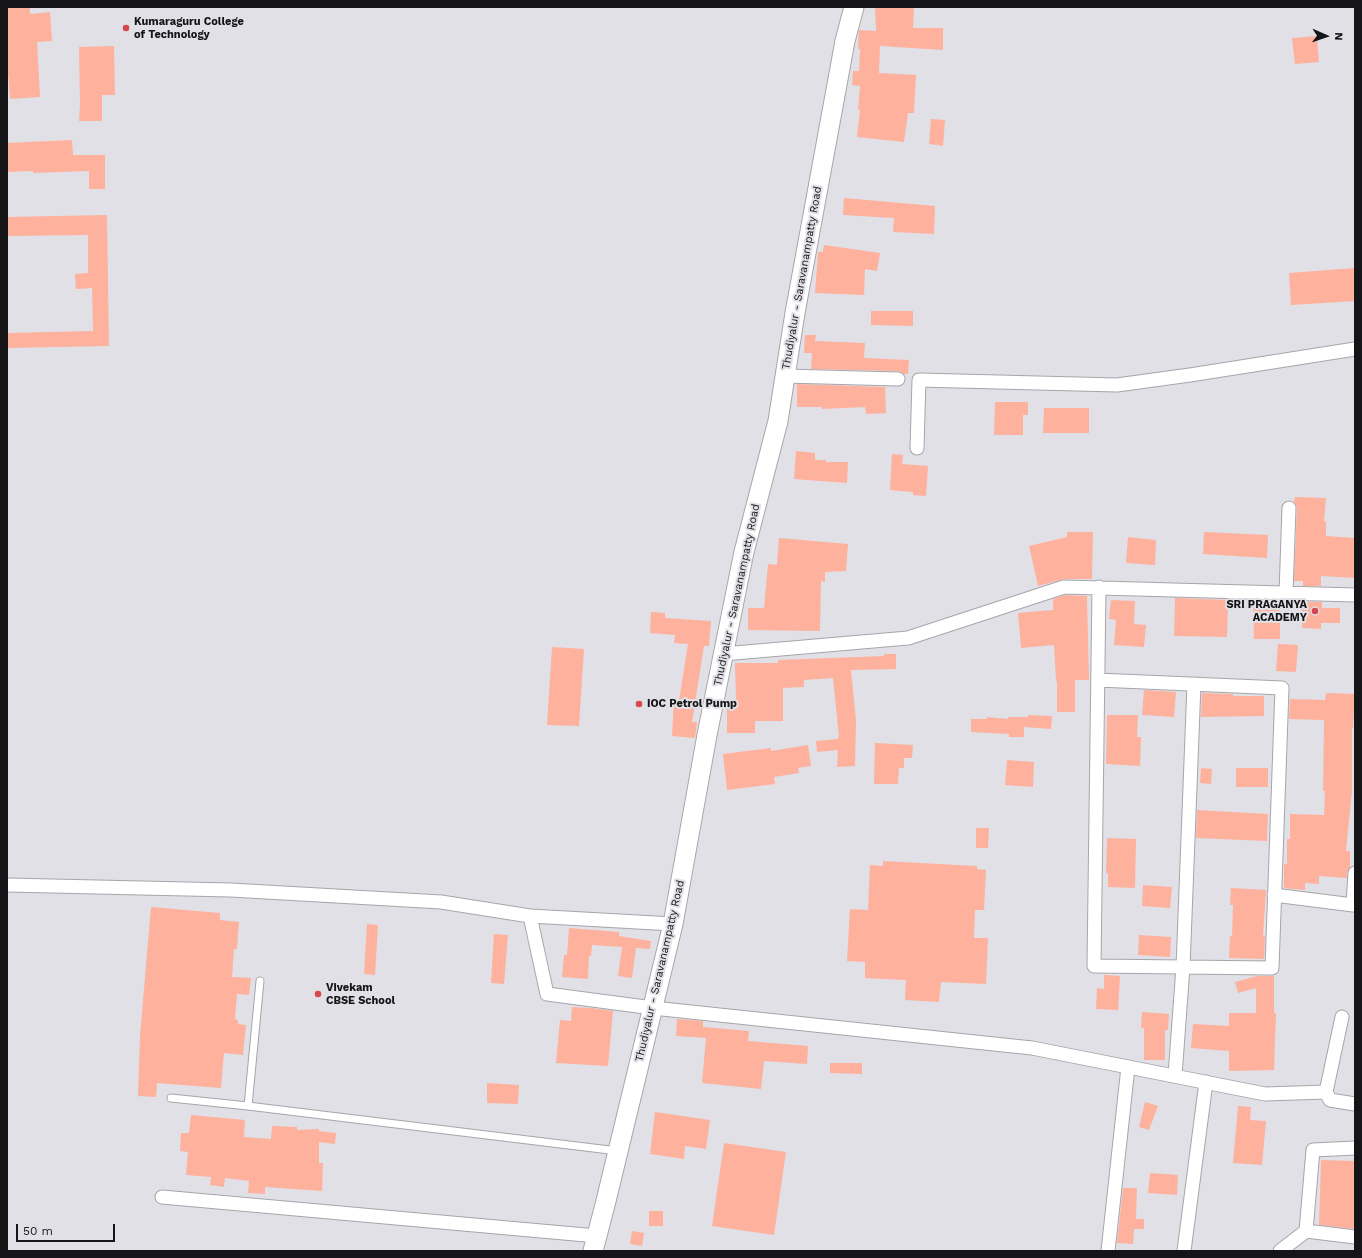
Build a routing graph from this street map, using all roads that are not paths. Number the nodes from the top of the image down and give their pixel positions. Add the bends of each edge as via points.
1 (854, 7) edge
2 (1355, 349) edge
3 (785, 376) junction
4 (898, 379) dead end
5 (917, 448) dead end
6 (1289, 508) dead end
7 (1099, 587) junction
8 (1286, 593) junction
9 (1355, 595) edge
10 (723, 654) junction
11 (1098, 680) junction
12 (1194, 684) junction
13 (1355, 873) edge
14 (7, 885) edge
15 (1274, 895) junction
16 (530, 916) junction
17 (673, 924) junction
18 (1183, 967) junction
19 (260, 981) dead end
20 (653, 1008) junction
21 (1342, 1017) dead end
22 (1128, 1067) junction
23 (1175, 1076) junction
24 (1206, 1082) junction
25 (1326, 1092) junction
26 (171, 1098) dead end
27 (1355, 1104) edge
28 (248, 1106) junction
29 (1355, 1148) edge
30 (618, 1151) junction
31 (162, 1197) dead end
32 (1306, 1231) junction
33 (1355, 1237) edge
34 (595, 1243) edge
35 (1108, 1251) edge
36 (1184, 1251) edge
37 (1280, 1251) edge

1 - 3 main road, Thudiyalur - Saravanampatty Road via 843,49
2 - 5 street via 1117,385 919,380
3 - 4 street
3 - 10 main road, Thudiyalur - Saravanampatty Road via 778,421 744,552
6 - 8 street
7 - 8 street
7 - 10 street via 1064,587 908,638
7 - 11 street
8 - 9 street
10 - 17 main road, Thudiyalur - Saravanampatty Road
11 - 12 street
11 - 18 street via 1094,966
12 - 15 street via 1282,688
12 - 18 street
13 - 15 street via 1353,905
14 - 16 street via 231,890 441,902
15 - 18 street via 1272,968
16 - 17 street
16 - 20 street via 547,994
17 - 20 main road, Thudiyalur - Saravanampatty Road
18 - 23 street
19 - 28 lane
20 - 22 street via 1032,1048
20 - 30 main road, Thudiyalur - Saravanampatty Road
21 - 25 street
22 - 23 street
22 - 35 street
23 - 24 street
24 - 25 street via 1264,1094
24 - 36 street
25 - 27 street via 1330,1100
26 - 28 lane
28 - 30 lane
29 - 32 street via 1312,1150
30 - 34 main road, Thudiyalur - Saravanampatty Road
31 - 34 street
32 - 33 street
32 - 37 street

